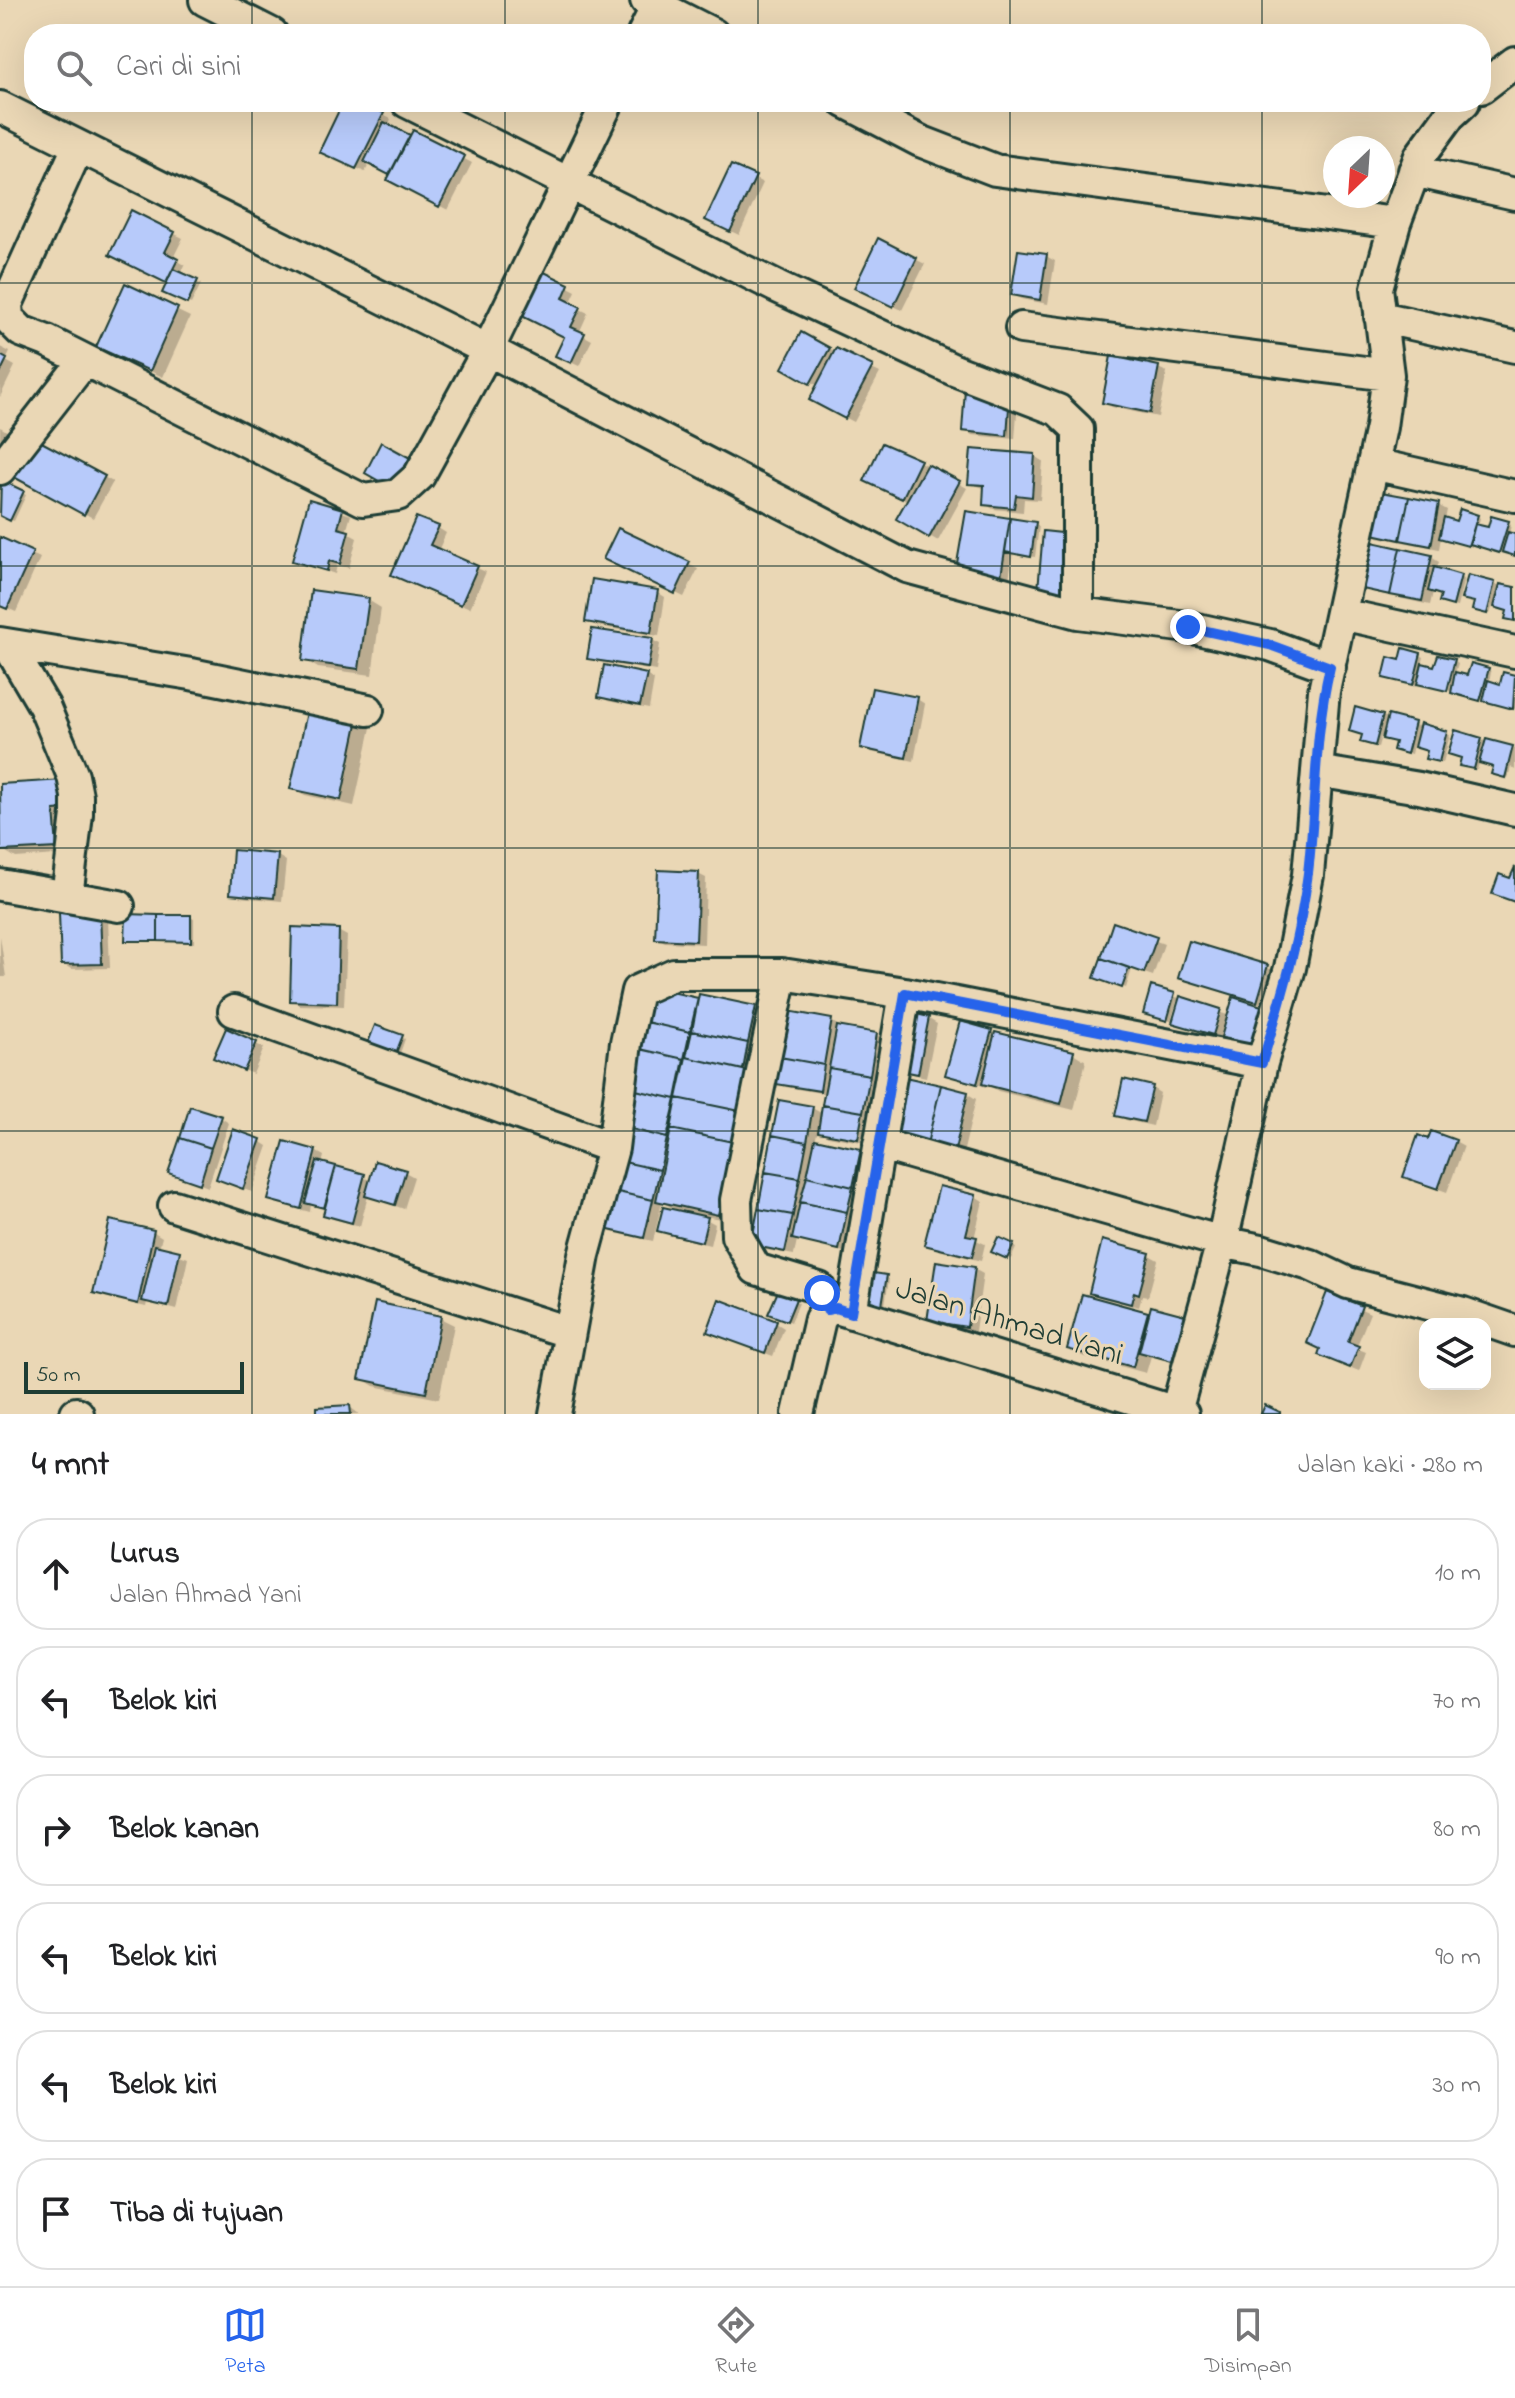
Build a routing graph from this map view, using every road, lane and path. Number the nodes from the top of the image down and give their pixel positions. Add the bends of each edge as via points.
1 (205, 0) edge
2 (652, 3) edge
3 (252, 24) edge
4 (646, 24) edge
5 (693, 24) edge
6 (1515, 62) edge
7 (1491, 80) edge
8 (0, 107) edge
9 (427, 112) edge
10 (603, 112) edge
11 (864, 112) edge
12 (1453, 112) edge
13 (78, 147) junction
14 (1414, 171) junction
15 (567, 182) junction
16 (1515, 194) edge
17 (1395, 223) junction
18 (1380, 317) junction
19 (1021, 328) dead end
20 (1515, 347) edge
21 (488, 350) junction
22 (85, 360) junction
23 (1388, 375) junction
24 (1373, 464) junction
25 (0, 469) edge
26 (1515, 496) edge
27 (1078, 613) junction
28 (1341, 614) junction
29 (4, 644) edge
30 (1515, 652) edge
31 (1330, 667) junction
32 (368, 710) dead end
33 (1317, 771) junction
34 (1513, 815) edge
35 (0, 885) edge
36 (67, 897) junction
37 (119, 906) dead end
38 (782, 974) junction
39 (905, 993) junction
40 (234, 1011) dead end
41 (1262, 1063) junction
42 (879, 1144) junction
43 (613, 1148) junction
44 (174, 1206) dead end
45 (1222, 1242) junction
46 (839, 1311) junction
47 (1515, 1331) edge
48 (568, 1332) junction
49 (1180, 1413) edge
50 (555, 1414) edge
51 (798, 1414) edge

1 - 3 street
2 - 4 street
2 - 5 street
6 - 7 street
8 - 13 street
9 - 15 street
10 - 15 street
11 - 17 street via 995,170
12 - 14 street
13 - 21 street
13 - 22 street via 7,304 8,318 21,331
14 - 16 street
14 - 17 street
15 - 21 street
15 - 27 street via 954,370 1058,410 1078,429
17 - 18 street via 1377,288
18 - 20 street
18 - 23 street
19 - 23 street
21 - 22 street via 419,476 398,495 363,500
21 - 27 street via 907,567
22 - 25 street
23 - 24 street
24 - 26 street
24 - 28 street
27 - 31 street via 1188,627 1270,645
28 - 30 street
28 - 31 street
29 - 32 street
29 - 36 street via 44,706 73,776 77,814
31 - 33 street
33 - 34 street via 1419,788
33 - 41 street via 1308,875
35 - 36 street
36 - 37 street
38 - 39 street
38 - 43 street via 674,974 637,991
38 - 46 street via 736,1200 737,1236 756,1269 819,1288
39 - 41 street
39 - 42 street
40 - 43 street
41 - 45 street
42 - 45 street
42 - 46 street
43 - 48 street
44 - 48 street
45 - 47 street
45 - 49 street
46 - 49 street, Jalan Ahmad Yani
46 - 51 street via 820,1319
48 - 50 street

